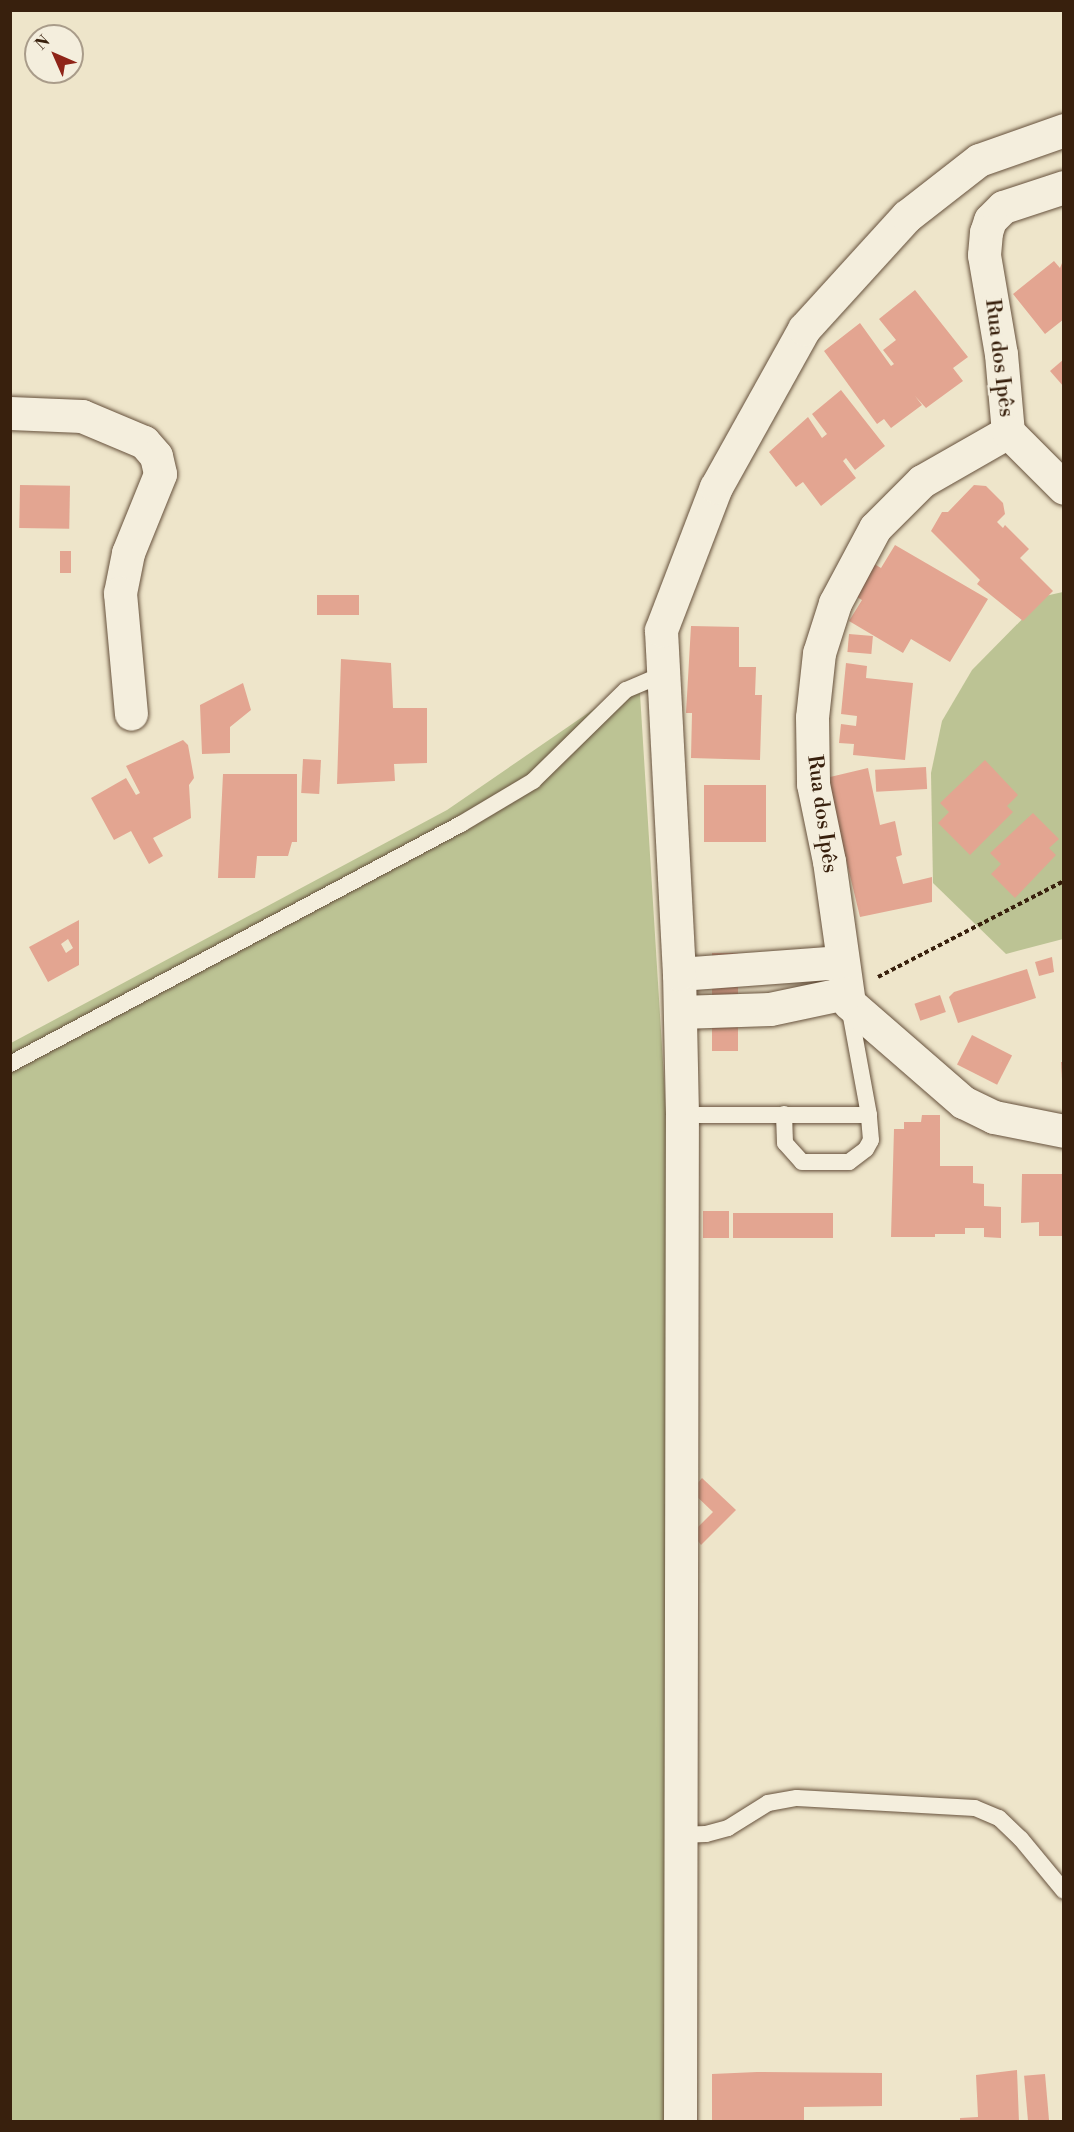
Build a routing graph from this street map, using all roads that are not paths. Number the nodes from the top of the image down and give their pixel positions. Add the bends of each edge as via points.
1 (1064, 130) edge
2 (1064, 187) edge
3 (10, 413) edge
4 (1008, 432) junction
5 (1064, 488) edge
6 (661, 675) junction
7 (131, 714) dead end
8 (679, 974) junction
9 (846, 986) junction
10 (680, 1012) junction
11 (10, 1064) edge
12 (784, 1114) junction
13 (682, 1115) junction
14 (869, 1115) junction
15 (1064, 1131) edge
16 (678, 1835) junction
17 (1064, 1891) edge
18 (680, 2121) edge

1 - 6 street via 979,160 916,208 804,329 716,487 661,630
2 - 4 street, Rua dos Ipês via 1004,207 990,220 986,232 984,255 1001,354
3 - 7 street via 82,416 144,442 156,456 160,474 128,553 120,592
4 - 5 street
4 - 9 street, Rua dos Ipês via 922,481 875,528 835,603 819,653 812,717 813,784 829,861
6 - 8 street
6 - 11 lane via 626,690 524,786
8 - 9 street
8 - 10 street
9 - 10 street via 770,1009
9 - 14 lane
9 - 15 street via 963,1102 994,1118
10 - 13 street
12 - 13 lane
12 - 14 lane
12 - 14 lane via 785,1143 802,1162 849,1161 858,1156 871,1140
13 - 16 street
16 - 17 lane via 728,1828 768,1803 797,1798 975,1808 999,1818
16 - 18 street

